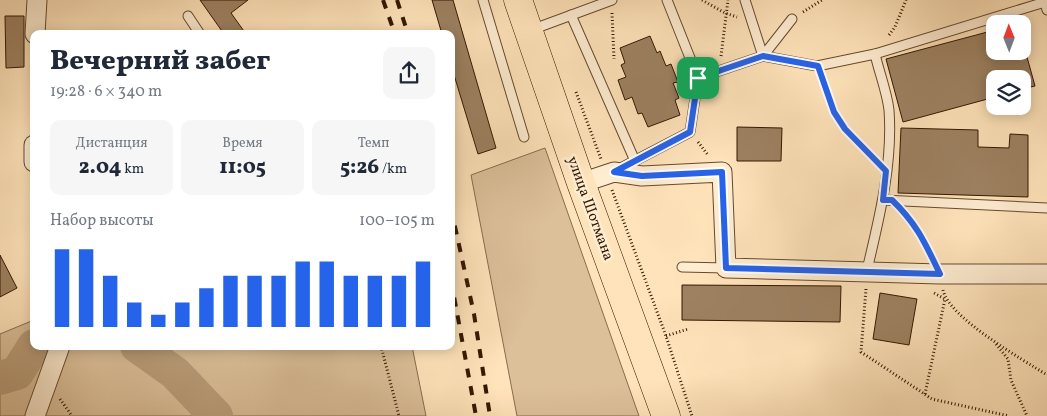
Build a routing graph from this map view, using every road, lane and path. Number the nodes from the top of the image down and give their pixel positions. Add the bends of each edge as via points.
1 (37, 0) edge
2 (483, 0) edge
3 (518, 0) edge
4 (612, 0) edge
5 (668, 0) edge
6 (702, 0) edge
7 (728, 0) edge
8 (746, 0) edge
9 (822, 0) edge
10 (906, 0) edge
11 (1047, 10) edge
12 (725, 14) junction
13 (571, 15) junction
14 (188, 16) dead end
15 (792, 19) joint
16 (752, 22) junction
17 (35, 30) edge
18 (197, 30) edge
19 (529, 30) junction
20 (875, 54) junction
21 (763, 56) junction
22 (614, 59) dead end
23 (818, 66) junction
24 (715, 72) junction
25 (698, 78) junction
26 (573, 85) dead end
27 (690, 132) junction
28 (524, 137) dead end
29 (634, 161) junction
30 (886, 171) junction
31 (722, 172) junction
32 (600, 176) junction
33 (887, 200) junction
34 (1047, 208) edge
35 (682, 267) dead end
36 (726, 268) junction
37 (867, 270) junction
38 (940, 274) junction
39 (1047, 274) edge
40 (945, 299) junction
41 (688, 329) dead end
42 (666, 336) junction
43 (994, 341) junction
44 (59, 350) edge
45 (382, 350) edge
46 (1047, 375) edge
47 (925, 394) junction
48 (35, 416) edge
49 (399, 416) edge
50 (666, 416) edge
51 (692, 416) edge
52 (1009, 416) edge
53 (1027, 416) edge

1 - 17 street
2 - 28 lane
3 - 19 main road, улица Шотмана
4 - 13 lane
4 - 22 path
5 - 25 lane
6 - 12 path
7 - 12 path
8 - 16 lane
9 - 15 path
10 - 20 path via 895,28
11 - 20 lane via 1045,2
12 - 16 path
12 - 24 path via 724,39
13 - 19 lane
13 - 29 lane
14 - 18 lane
15 - 21 lane
16 - 21 lane
19 - 32 main road, улица Шотмана
20 - 23 lane
20 - 30 lane via 889,109
21 - 23 lane
21 - 24 lane
23 - 30 path via 834,112 845,129
24 - 25 lane
25 - 27 lane
26 - 32 path
27 - 29 lane
27 - 31 path
29 - 32 lane
30 - 33 lane
31 - 32 street
31 - 36 street
32 - 42 path
32 - 50 main road, улица Шотмана
33 - 34 lane
33 - 37 lane
33 - 38 path via 906,214 920,231
35 - 36 lane
36 - 37 street
37 - 38 street
37 - 47 path via 861,352
38 - 39 street
38 - 40 path
40 - 43 path via 960,316
40 - 47 path
41 - 42 path
42 - 51 path
43 - 46 path
43 - 53 path via 1008,359 1011,380
44 - 48 street
45 - 49 path
47 - 52 path via 932,399

